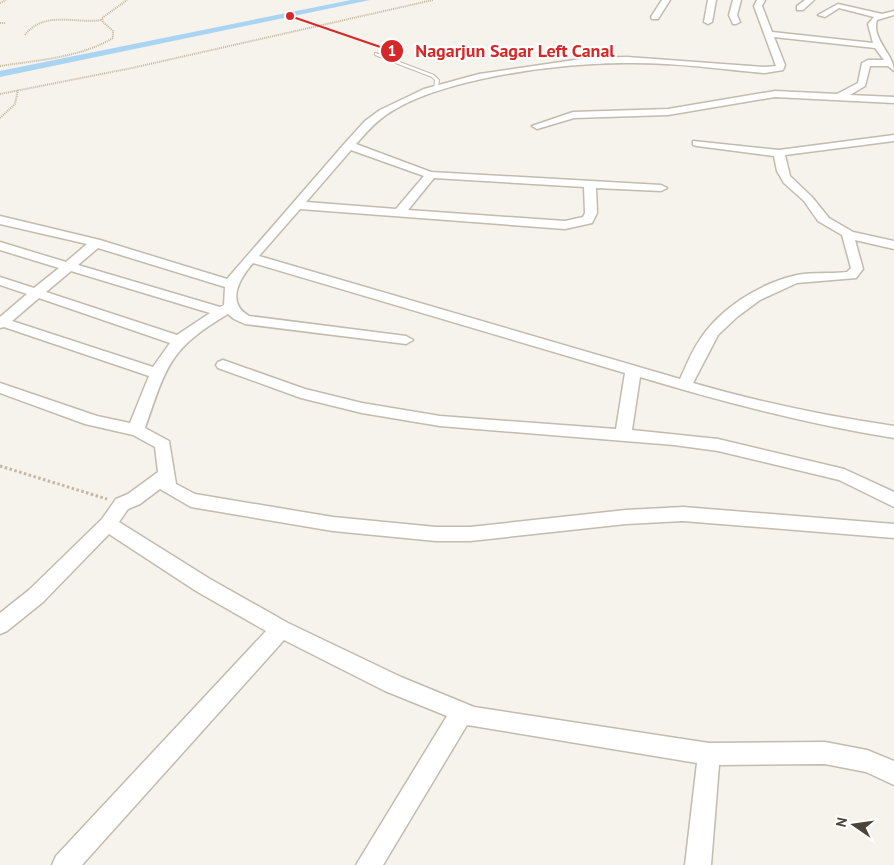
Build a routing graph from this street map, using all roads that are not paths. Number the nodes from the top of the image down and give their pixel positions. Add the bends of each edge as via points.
1 (666, 0) edge
2 (712, 0) edge
3 (737, 0) edge
4 (761, 0) edge
5 (810, 0) edge
6 (800, 8) dead end
7 (894, 13) edge
8 (822, 14) dead end
9 (881, 16) junction
10 (655, 17) dead end
11 (708, 22) dead end
12 (736, 22) dead end
13 (768, 34) junction
14 (878, 46) junction
15 (376, 54) dead end
16 (892, 66) edge
17 (436, 89) junction
18 (841, 96) junction
19 (894, 100) edge
20 (536, 126) dead end
21 (894, 138) edge
22 (696, 143) dead end
23 (350, 144) junction
24 (779, 153) junction
25 (431, 175) junction
26 (590, 185) junction
27 (661, 188) dead end
28 (299, 205) junction
29 (400, 212) junction
30 (0, 220) edge
31 (847, 233) junction
32 (96, 243) junction
33 (894, 245) edge
34 (0, 246) edge
35 (250, 258) junction
36 (69, 265) junction
37 (0, 281) edge
38 (232, 285) junction
39 (35, 292) junction
40 (226, 310) junction
41 (1, 322) edge
42 (179, 340) junction
43 (406, 340) dead end
44 (222, 364) dead end
45 (633, 371) junction
46 (158, 374) junction
47 (684, 386) junction
48 (0, 388) edge
49 (136, 429) junction
50 (894, 432) edge
51 (624, 435) junction
52 (165, 476) junction
53 (894, 500) edge
54 (108, 524) junction
55 (894, 532) edge
56 (0, 625) edge
57 (281, 628) junction
58 (462, 712) junction
59 (709, 754) junction
60 (894, 773) edge
61 (65, 865) edge
62 (369, 865) edge
63 (698, 865) edge

1 - 10 street
2 - 11 street
3 - 12 street via 732,15
4 - 13 street via 759,10
5 - 6 street
7 - 9 street
8 - 9 street via 838,6
9 - 14 street via 872,24
13 - 14 street
13 - 17 street via 780,68 765,70 627,60 588,61 479,77
14 - 16 street
15 - 17 lane via 433,76 437,80
16 - 18 street via 868,63 862,84
17 - 23 street via 383,112
18 - 19 street
18 - 20 street via 759,95 668,112 573,115
21 - 24 street
22 - 24 street
23 - 25 street
23 - 28 street
24 - 31 street via 783,177 809,200 824,220
25 - 26 street
25 - 29 street
26 - 27 street
26 - 29 street via 591,213 588,220 580,224
28 - 29 street
28 - 35 street
30 - 32 street
31 - 33 street
31 - 47 street via 857,269 851,275 790,281 775,286 732,314 707,340
32 - 36 street
32 - 38 street
34 - 36 street
35 - 38 street via 234,277
35 - 45 street
36 - 39 street
36 - 40 street
37 - 39 street
38 - 40 street
39 - 41 street
39 - 42 street
40 - 42 street
40 - 43 street via 245,320
41 - 46 street
42 - 46 street
44 - 51 street via 301,393 362,408 440,421
45 - 47 street
45 - 51 street
46 - 49 street
47 - 50 street via 828,422
48 - 49 street via 93,421
49 - 52 street via 153,436 163,445
51 - 53 street via 718,445 789,461 844,475
52 - 54 street via 122,504
52 - 55 street via 168,487 191,500 334,524 436,534 470,534 683,514
54 - 56 street via 36,596
54 - 57 street via 203,585
57 - 58 street via 393,684
57 - 61 street
58 - 59 street via 483,719
58 - 62 street
59 - 60 street via 825,752 867,761
59 - 63 street

